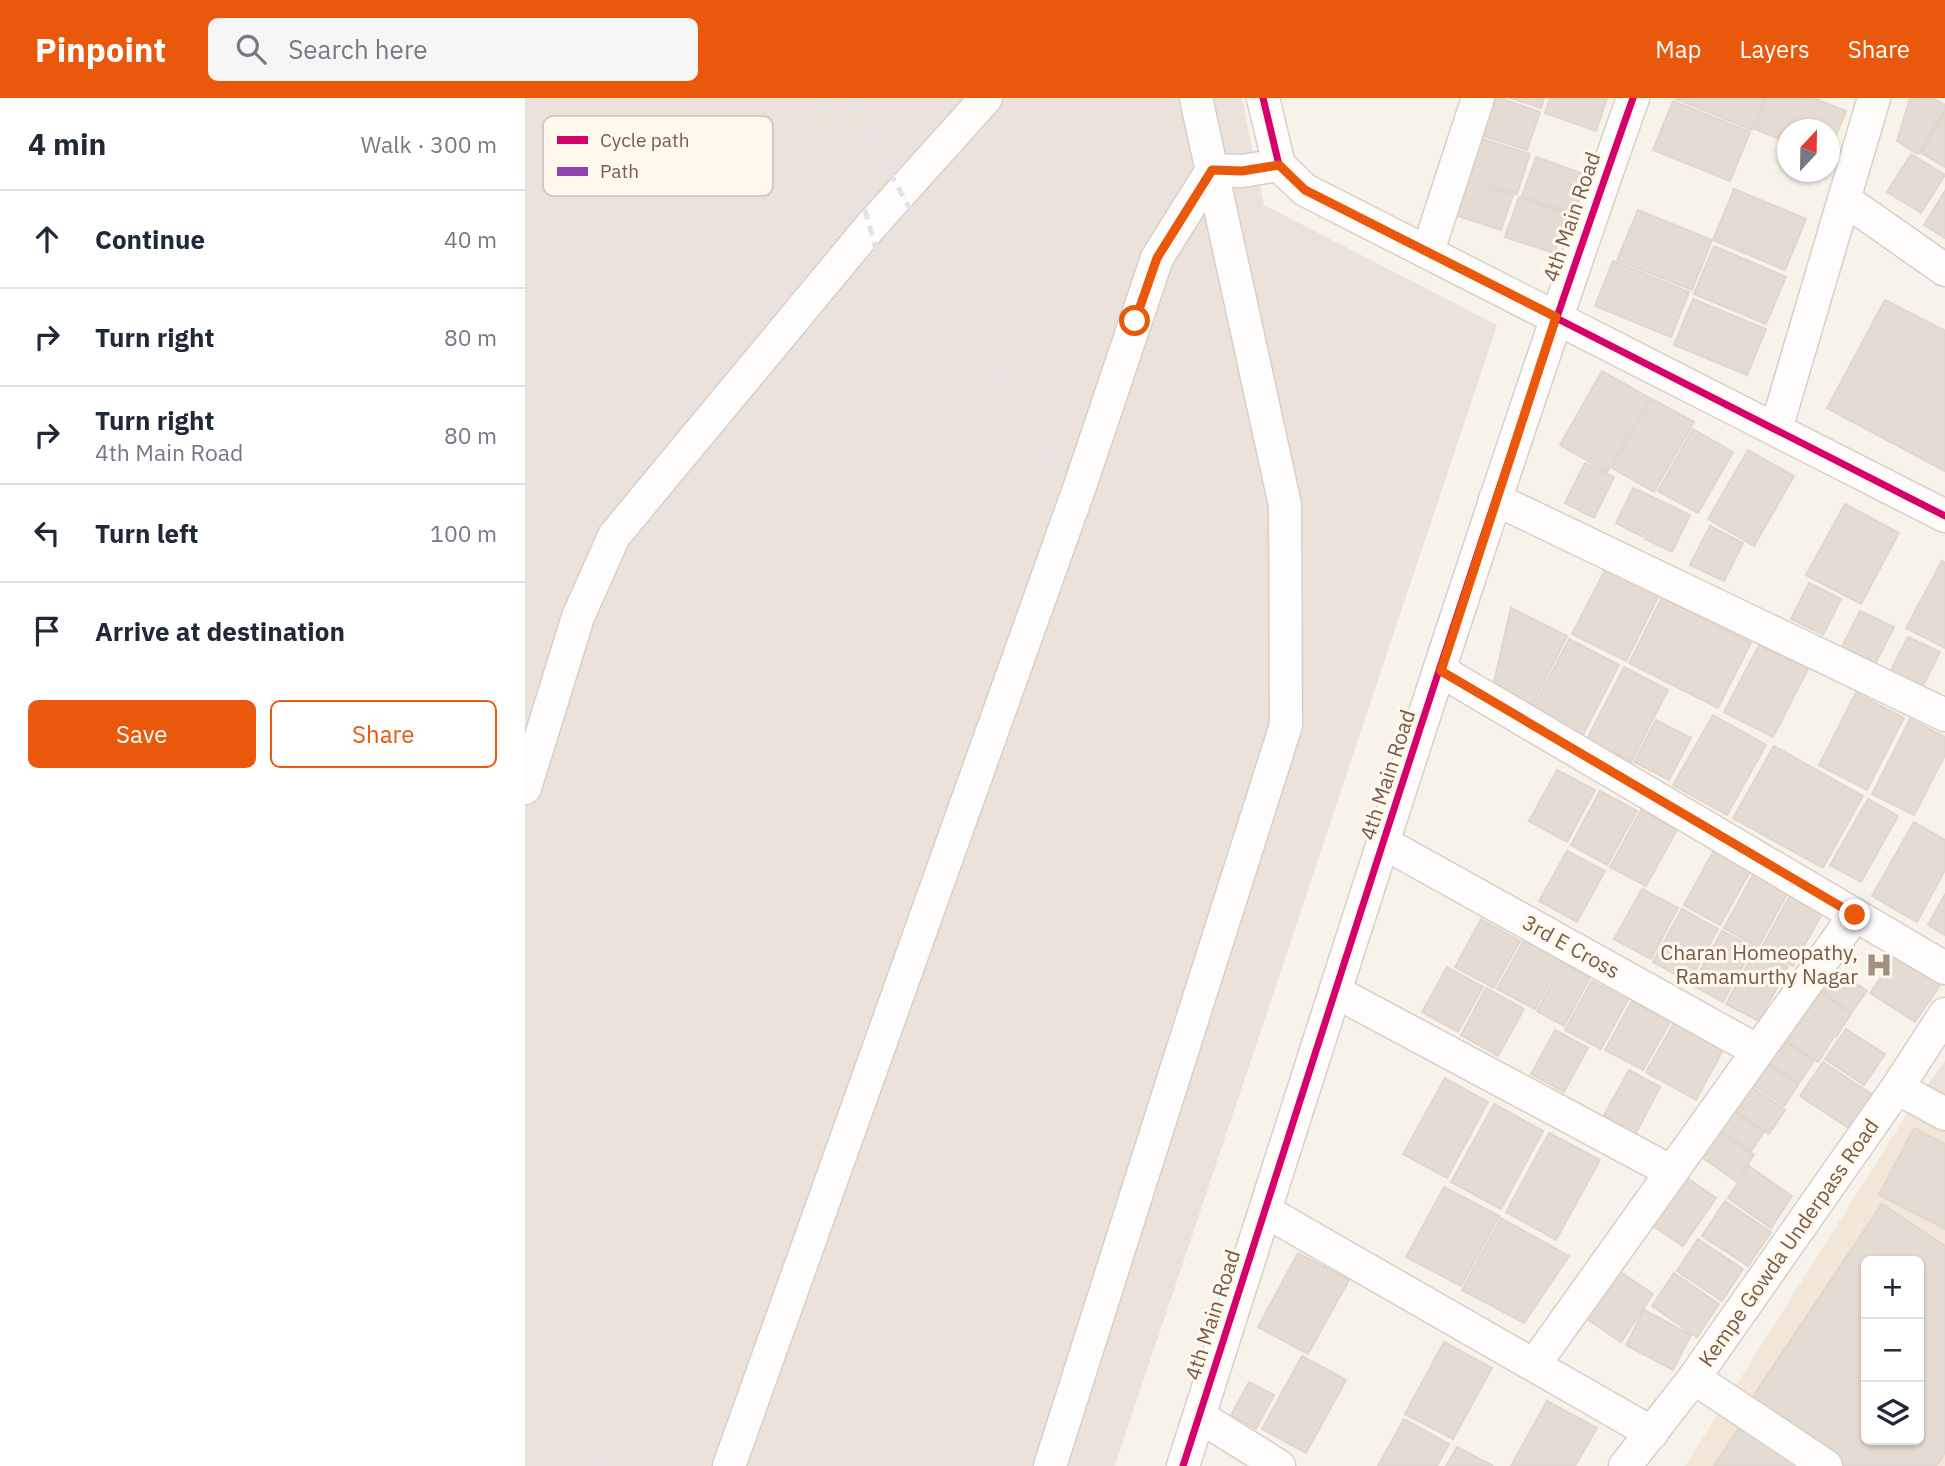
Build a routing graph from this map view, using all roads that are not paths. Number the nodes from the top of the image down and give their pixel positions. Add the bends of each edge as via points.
1 (986, 98) edge
2 (1196, 98) edge
3 (1263, 98) edge
4 (1478, 98) edge
5 (1633, 98) edge
6 (1874, 98) edge
7 (1279, 165) junction
8 (1212, 170) junction
9 (1845, 199) junction
10 (1427, 251) junction
11 (1945, 270) edge
12 (1556, 317) junction
13 (1776, 429) junction
14 (1495, 499) junction
15 (1945, 516) edge
16 (1441, 671) junction
17 (1945, 715) edge
18 (525, 788) edge
19 (1384, 843) junction
20 (1855, 915) junction
21 (1945, 968) edge
22 (1336, 992) junction
23 (1945, 1014) edge
24 (1758, 1051) junction
25 (1897, 1088) junction
26 (1945, 1114) edge
27 (1672, 1172) junction
28 (1265, 1211) junction
29 (1534, 1365) junction
30 (1694, 1378) junction
31 (1199, 1416) junction
32 (1652, 1433) junction
33 (729, 1466) edge
34 (1050, 1466) edge
35 (1183, 1466) edge
36 (1279, 1466) edge
37 (1625, 1466) edge
38 (1826, 1466) edge

1 - 18 street via 870,227 614,536 578,617
2 - 8 street
3 - 7 street
4 - 10 street
5 - 12 street, 4th Main Road
6 - 9 street
7 - 8 street
7 - 10 street via 1305,190
8 - 33 street via 1157,258
8 - 34 street via 1285,505 1286,725
9 - 11 street
9 - 13 street
10 - 12 street
12 - 13 street
12 - 14 street, 4th Main Road
13 - 15 street
14 - 16 street, 4th Main Road
14 - 17 street
16 - 19 street, 4th Main Road
16 - 20 street
19 - 22 street, 4th Main Road
19 - 24 street, 3rd E Cross
20 - 21 street
20 - 24 street
22 - 27 street
22 - 28 street, 4th Main Road
23 - 25 street, Kempe Gowda Underpass Road
24 - 27 street
25 - 26 street
25 - 30 street, Kempe Gowda Underpass Road
27 - 29 street
28 - 29 street
28 - 31 street, 4th Main Road
29 - 32 street
30 - 32 street, Kempe Gowda Underpass Road
30 - 38 street
31 - 35 street, 4th Main Road
31 - 36 street
32 - 37 street, Kempe Gowda Underpass Road

